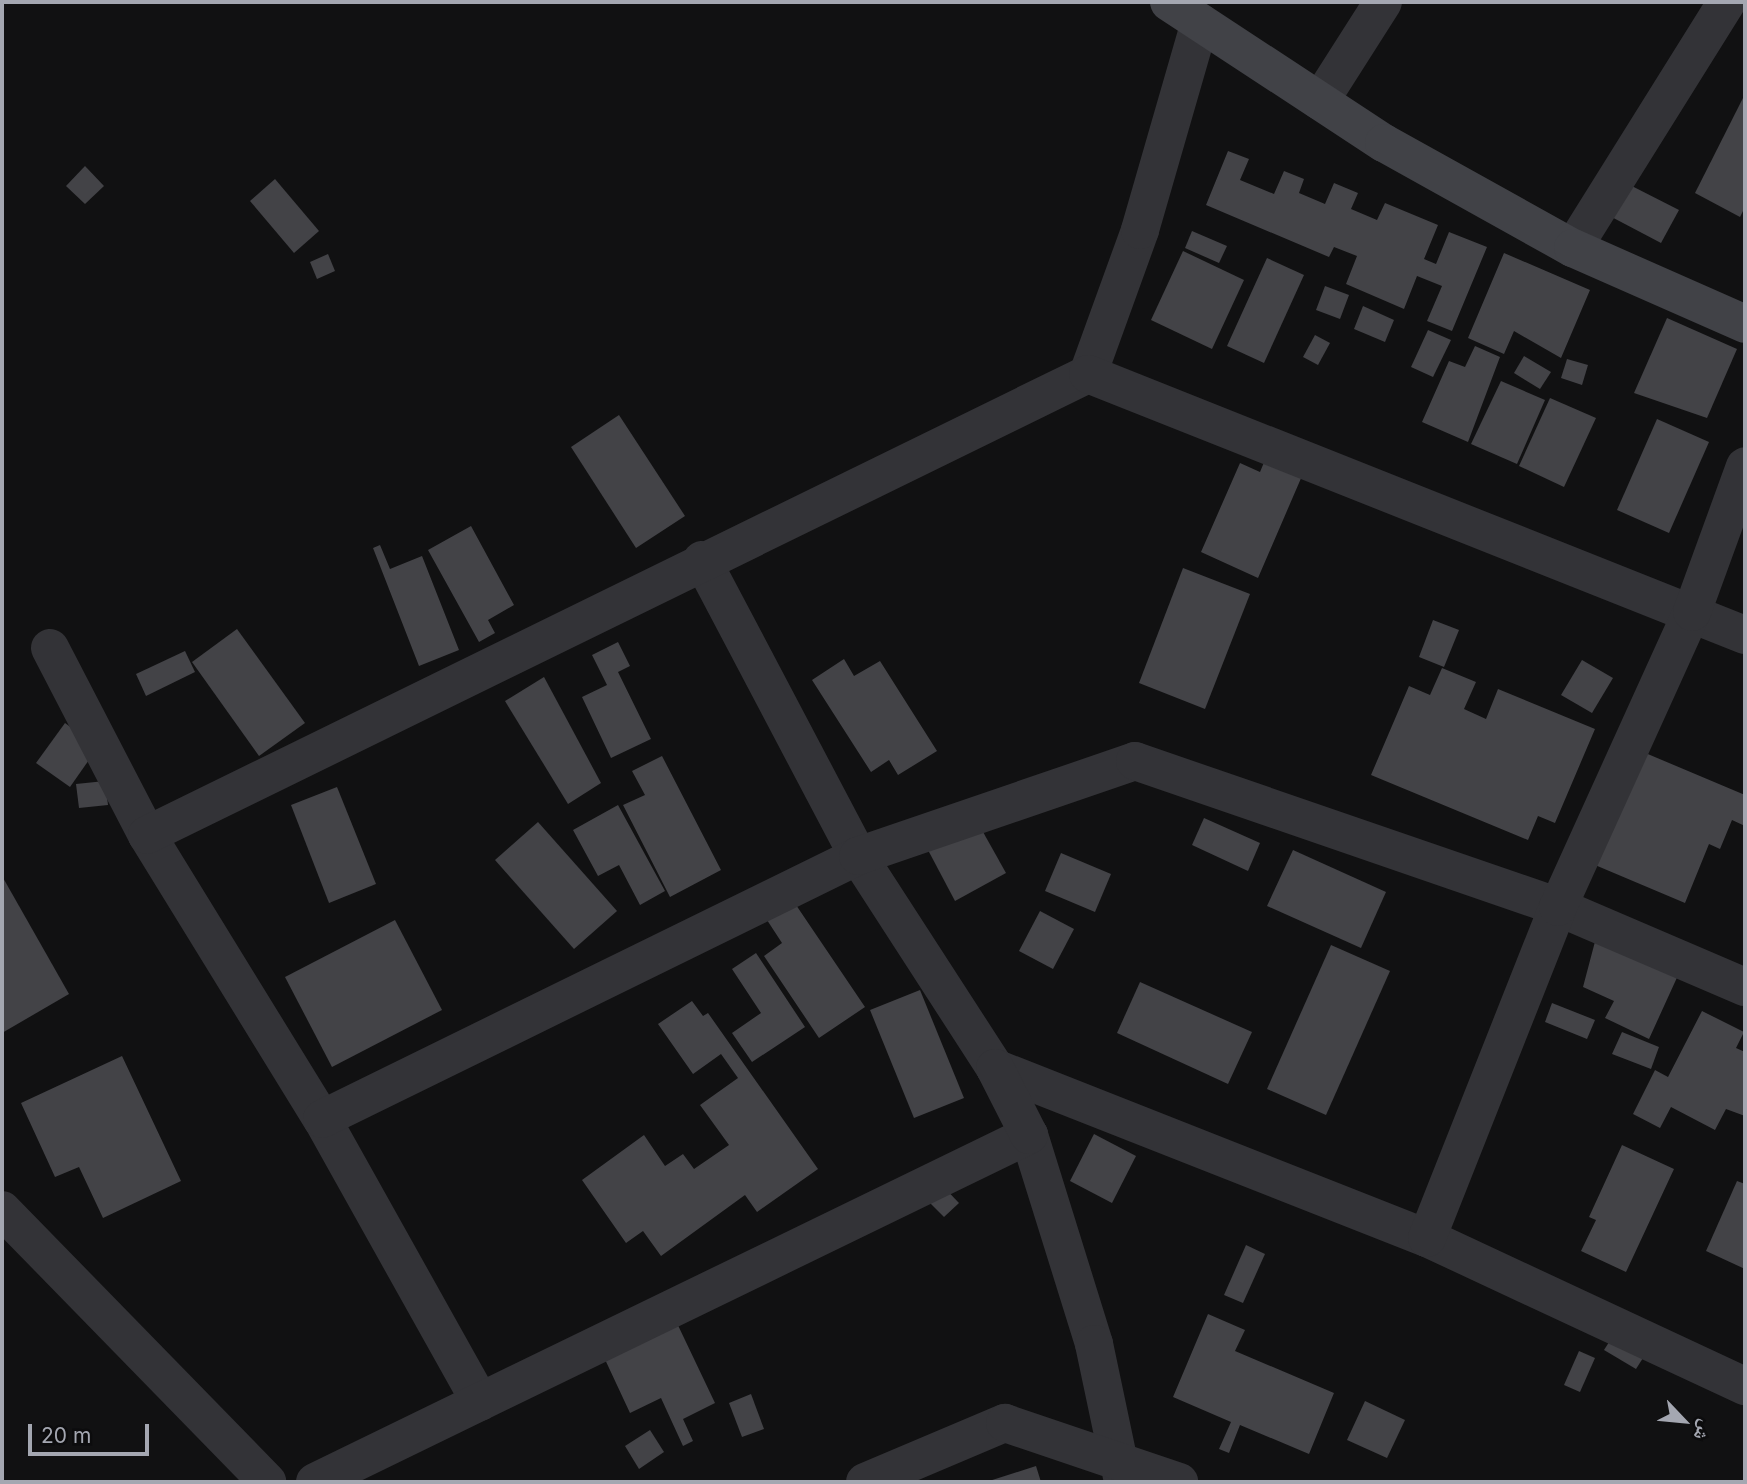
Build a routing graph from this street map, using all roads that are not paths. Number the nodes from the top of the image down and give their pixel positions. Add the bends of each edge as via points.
1 (1383, 2) edge
2 (1727, 2) edge
3 (1184, 12) edge
4 (1320, 101) junction
5 (1573, 248) junction
6 (1745, 324) edge
7 (1088, 374) junction
8 (1745, 466) edge
9 (702, 560) junction
10 (1692, 612) junction
11 (1745, 635) edge
12 (50, 648) dead end
13 (147, 835) junction
14 (858, 856) junction
15 (1558, 907) junction
16 (1745, 987) edge
17 (995, 1068) junction
18 (322, 1119) junction
19 (1028, 1135) junction
20 (2, 1210) edge
21 (1427, 1238) junction
22 (1745, 1386) edge
23 (480, 1402) junction
24 (1120, 1473) edge
25 (267, 1482) edge
26 (315, 1482) edge
27 (865, 1482) edge
28 (1179, 1482) edge

1 - 4 street
2 - 5 street
3 - 4 street
3 - 7 street via 1140,230
4 - 5 street
5 - 6 street
7 - 9 street
7 - 10 street
8 - 10 street
9 - 13 street
9 - 14 street
10 - 11 street
10 - 15 street
12 - 13 street
13 - 18 street
14 - 15 street via 1135,761
14 - 17 street
14 - 18 street
15 - 16 street
15 - 21 street
17 - 19 street
17 - 21 street
18 - 23 street
19 - 23 street
19 - 24 street via 1094,1344
20 - 25 street
21 - 22 street
23 - 26 street
24 - 27 street via 1005,1423
24 - 28 street

